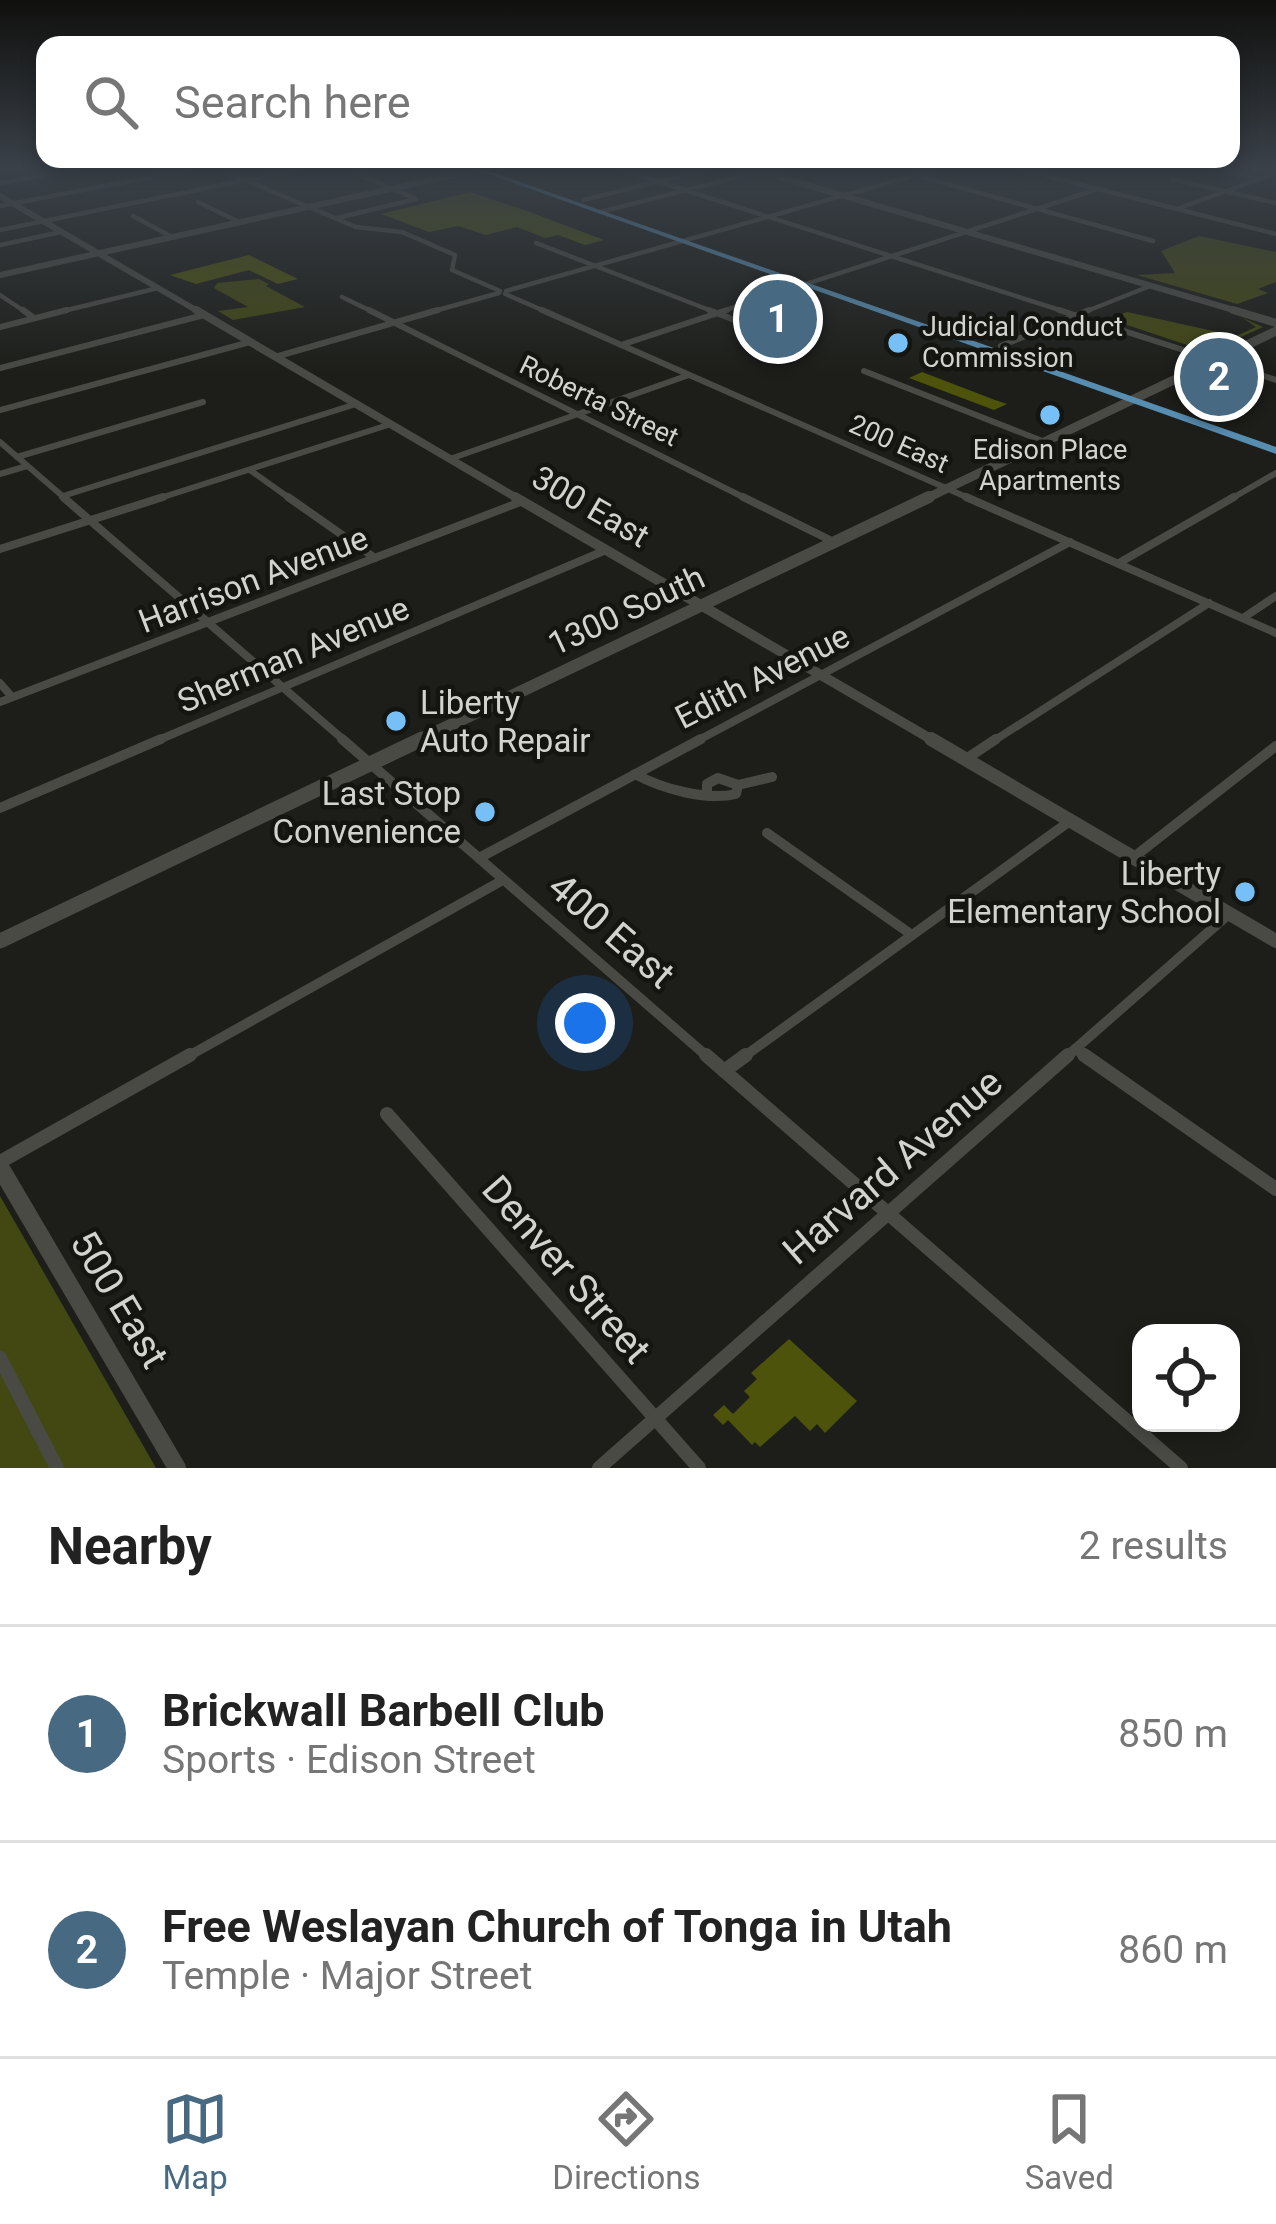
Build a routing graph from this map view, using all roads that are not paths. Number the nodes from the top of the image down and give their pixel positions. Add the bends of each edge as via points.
1 (33, 238) edge
2 (71, 238) edge
3 (170, 238) edge
4 (415, 238) edge
5 (680, 238) edge
6 (696, 238) edge
7 (835, 238) edge
8 (949, 238) edge
9 (985, 238) edge
10 (1140, 238) edge
11 (687, 240) junction
12 (1153, 241) dead end
13 (536, 243) dead end
14 (0, 244) edge
15 (98, 253) junction
16 (891, 256) junction
17 (595, 266) junction
18 (0, 275) edge
19 (810, 283) junction
20 (1150, 286) junction
21 (158, 288) junction
22 (502, 292) junction
23 (0, 295) edge
24 (342, 297) dead end
25 (717, 314) junction
26 (204, 315) junction
27 (1076, 316) junction
28 (34, 318) junction
29 (394, 323) junction
30 (0, 326) edge
31 (1276, 327) edge
32 (788, 341) dead end
33 (250, 342) junction
34 (622, 345) junction
35 (1001, 346) junction
36 (275, 357) junction
37 (1214, 360) junction
38 (0, 368) edge
39 (864, 371) dead end
40 (689, 374) junction
41 (1276, 380) edge
42 (1136, 398) junction
43 (203, 402) dead end
44 (356, 404) junction
45 (0, 410) edge
46 (578, 414) junction
47 (391, 424) junction
48 (0, 442) edge
49 (1045, 442) junction
50 (1276, 447) edge
51 (17, 457) junction
52 (450, 459) junction
53 (27, 466) junction
54 (250, 470) junction
55 (1276, 473) edge
56 (0, 474) edge
57 (949, 489) junction
58 (63, 496) junction
59 (523, 501) junction
60 (91, 521) junction
61 (1070, 542) junction
62 (836, 543) junction
63 (0, 549) edge
64 (606, 550) junction
65 (375, 558) junction
66 (1119, 564) junction
67 (1276, 596) edge
68 (1209, 603) junction
69 (702, 607) junction
70 (1243, 618) junction
71 (209, 622) junction
72 (1276, 633) edge
73 (820, 676) junction
74 (0, 683) edge
75 (285, 686) junction
76 (12, 697) junction
77 (0, 702) edge
78 (1276, 746) edge
79 (964, 760) junction
80 (371, 764) junction
81 (634, 774) junction
82 (772, 777) dead end
83 (738, 785) junction
84 (707, 791) junction
85 (0, 808) edge
86 (1070, 821) junction
87 (767, 833) dead end
88 (478, 858) junction
89 (1133, 858) junction
90 (503, 880) junction
91 (1229, 914) junction
92 (912, 935) junction
93 (0, 941) edge
94 (1276, 941) edge
95 (1075, 1049) junction
96 (724, 1071) junction
97 (387, 1114) dead end
98 (0, 1164) edge
99 (1276, 1189) edge
100 (888, 1214) junction
101 (0, 1358) edge
102 (655, 1418) junction
103 (57, 1468) edge
104 (177, 1468) edge
105 (599, 1468) edge
106 (699, 1468) edge
107 (1181, 1468) edge

1 - 14 street
2 - 15 street, 300 East
3 - 15 street
4 - 22 street, 200 East via 455,255 452,270
5 - 11 main road
6 - 11 street
7 - 16 street
8 - 16 street
9 - 20 street
10 - 12 street
11 - 17 street
11 - 19 main road
13 - 17 street
15 - 18 street
15 - 21 street, 300 East
16 - 19 street
16 - 27 street
17 - 22 street
17 - 25 street
19 - 25 street
19 - 35 main road
19 - 42 main road
20 - 27 street
20 - 31 street
21 - 26 street, 300 East
21 - 28 street
22 - 29 street
22 - 34 street, 200 East
23 - 28 street
24 - 29 street, Roberta Street
25 - 32 street
25 - 34 street
26 - 33 street, 300 East
26 - 38 street
27 - 35 street
27 - 37 street
28 - 30 street
29 - 36 street
29 - 46 street, Roberta Street
31 - 37 main road, 1300 South
33 - 36 street, 300 East
33 - 45 street
34 - 40 street, 200 East
35 - 42 main road
36 - 44 street, 300 East
37 - 41 street
37 - 42 main road, 1300 South
39 - 49 street
40 - 46 street
40 - 57 street, 200 East
42 - 49 main road, 1300 South
42 - 50 main road
43 - 51 street
44 - 47 street, 300 East
44 - 58 street
46 - 52 street
46 - 62 street, Roberta Street
47 - 52 street, 300 East
47 - 54 street
48 - 51 street, 400 East
49 - 57 main road, 1300 South
51 - 53 street, 400 East
52 - 59 street, 300 East
53 - 56 street
53 - 58 street, 400 East
54 - 60 street
54 - 65 street
55 - 66 street
57 - 61 street, 200 East
57 - 62 main road, 1300 South
58 - 60 street, 400 East
59 - 64 street, 300 East
59 - 65 street, Harrison Avenue
60 - 63 street
60 - 71 street, 400 East
61 - 66 street, 200 East
61 - 73 street, Edith Avenue
62 - 69 main road, 1300 South
64 - 69 street, 300 East
64 - 75 street, Sherman Avenue
65 - 71 street, Harrison Avenue
66 - 68 street, 200 East
67 - 70 street
68 - 70 street, 200 East
68 - 79 street
69 - 73 street, 300 East
69 - 80 main road, 1300 South
70 - 72 street, 200 East
71 - 75 street, 400 East
71 - 76 street, Harrison Avenue
73 - 79 street, 300 East
73 - 81 street, Edith Avenue
74 - 76 street
75 - 80 street, 400 East
75 - 85 street, Sherman Avenue
76 - 77 street, Harrison Avenue
78 - 89 street
79 - 86 street, 300 East
80 - 88 street, 400 East
80 - 93 main road, 1300 South
81 - 84 street via 670,790
81 - 88 street, Edith Avenue
82 - 83 street
83 - 84 street via 714,779
83 - 84 street via 728,798
86 - 89 street, 300 East
86 - 92 street
87 - 92 street
88 - 90 street, 400 East
89 - 91 street, 300 East
90 - 96 street, 400 East
90 - 98 street
91 - 94 street, 300 East
91 - 95 street, Harvard Avenue
92 - 96 street
95 - 99 street
95 - 100 street, Harvard Avenue
96 - 100 street, 400 East
97 - 102 street, Denver Street
98 - 104 street, 500 East
100 - 102 street, Harvard Avenue
100 - 107 street, 400 East
101 - 103 street
102 - 105 street, Harvard Avenue
102 - 106 street, Denver Street

